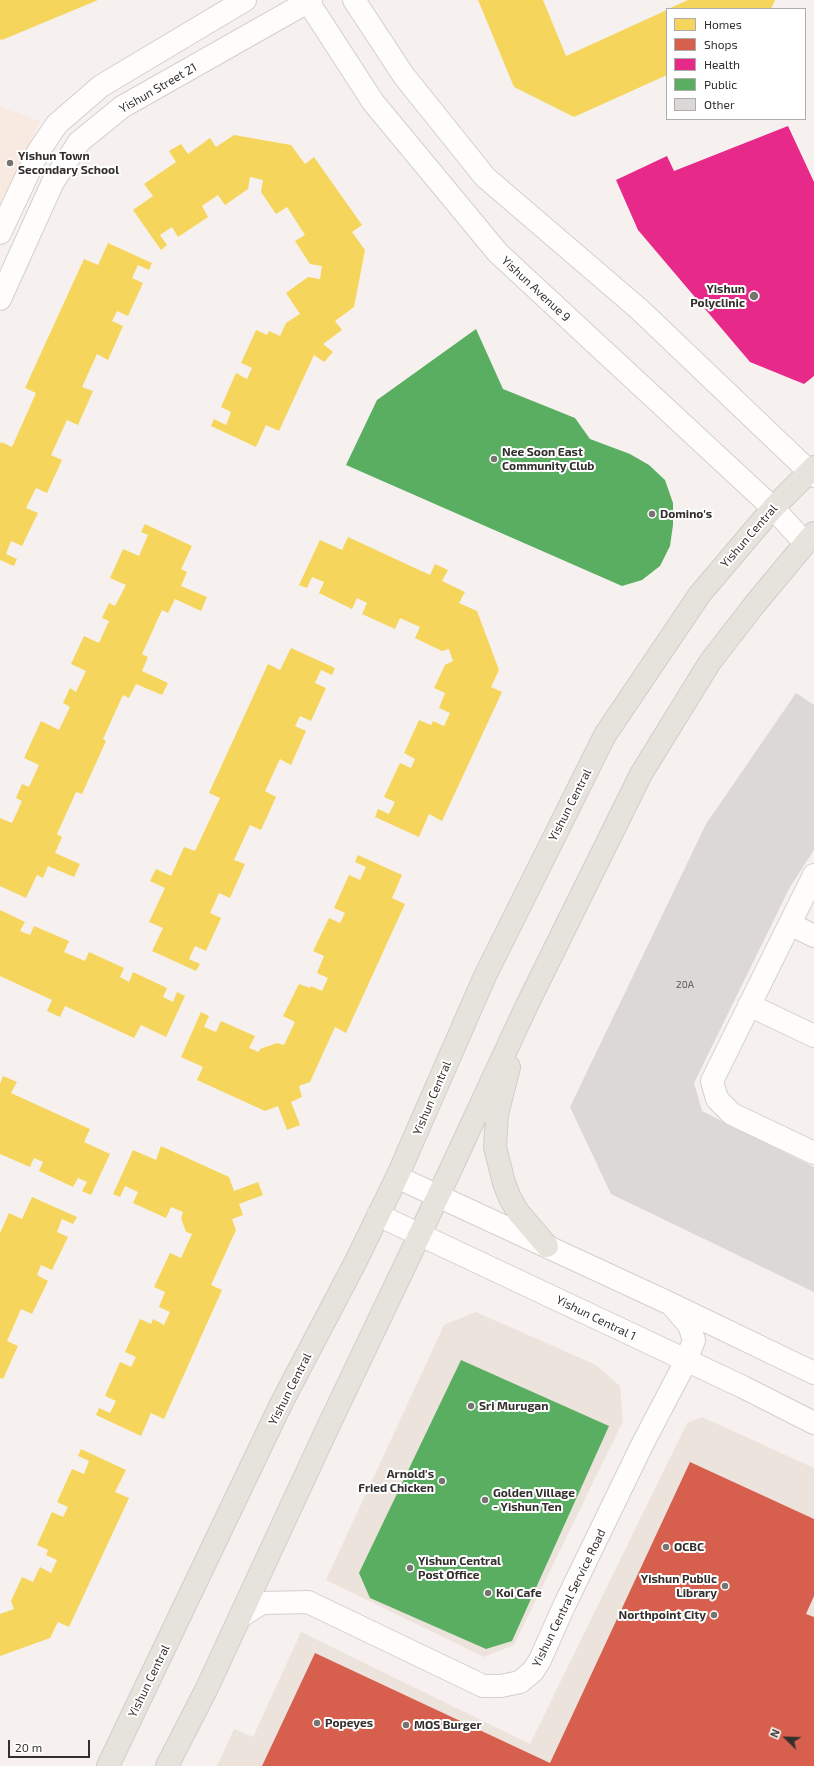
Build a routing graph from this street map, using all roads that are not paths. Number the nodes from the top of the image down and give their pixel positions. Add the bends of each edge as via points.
1 (245, 0) edge
2 (354, 0) edge
3 (309, 1) edge
4 (0, 233) edge
5 (0, 299) edge
6 (813, 472) edge
7 (773, 508) junction
8 (809, 538) edge
9 (814, 875) edge
10 (790, 924) junction
11 (814, 936) edge
12 (527, 1005) junction
13 (749, 1005) junction
14 (814, 1036) edge
15 (814, 1153) edge
16 (397, 1177) junction
17 (438, 1196) junction
18 (378, 1215) junction
19 (420, 1234) junction
20 (548, 1246) junction
21 (671, 1304) junction
22 (686, 1361) junction
23 (814, 1373) edge
24 (814, 1423) edge
25 (240, 1617) junction
26 (108, 1766) edge
27 (167, 1766) edge

1 - 4 street via 101,86 57,124 38,152
2 - 6 street via 404,76 485,177 639,309
3 - 5 street, Yishun Street 21 via 122,107 79,142 53,182
3 - 7 street, Yishun Avenue 9 via 374,102 498,254
6 - 7 main road, Yishun Central
7 - 8 street, Yishun Avenue 9
7 - 16 main road, Yishun Central via 700,594 605,735 484,976
8 - 12 main road via 710,662 641,774
9 - 10 street
10 - 11 street
10 - 13 street
12 - 17 main road
12 - 20 main road via 497,1114 495,1147 510,1198 518,1212
13 - 14 street
13 - 15 street via 712,1080 717,1099 732,1114
16 - 17 street
16 - 18 main road, Yishun Central
17 - 19 main road
17 - 20 street
18 - 19 street, Yishun Central 1
18 - 26 main road, Yishun Central via 282,1402
19 - 22 street, Yishun Central 1
19 - 25 main road
20 - 21 street
21 - 22 street, Yishun Central Service Road via 689,1325 694,1340
21 - 23 street
22 - 24 street, Yishun Central 1
22 - 25 street, Yishun Central Service Road via 642,1445 540,1660 533,1671 520,1682 483,1686 308,1602 262,1603
25 - 27 main road

